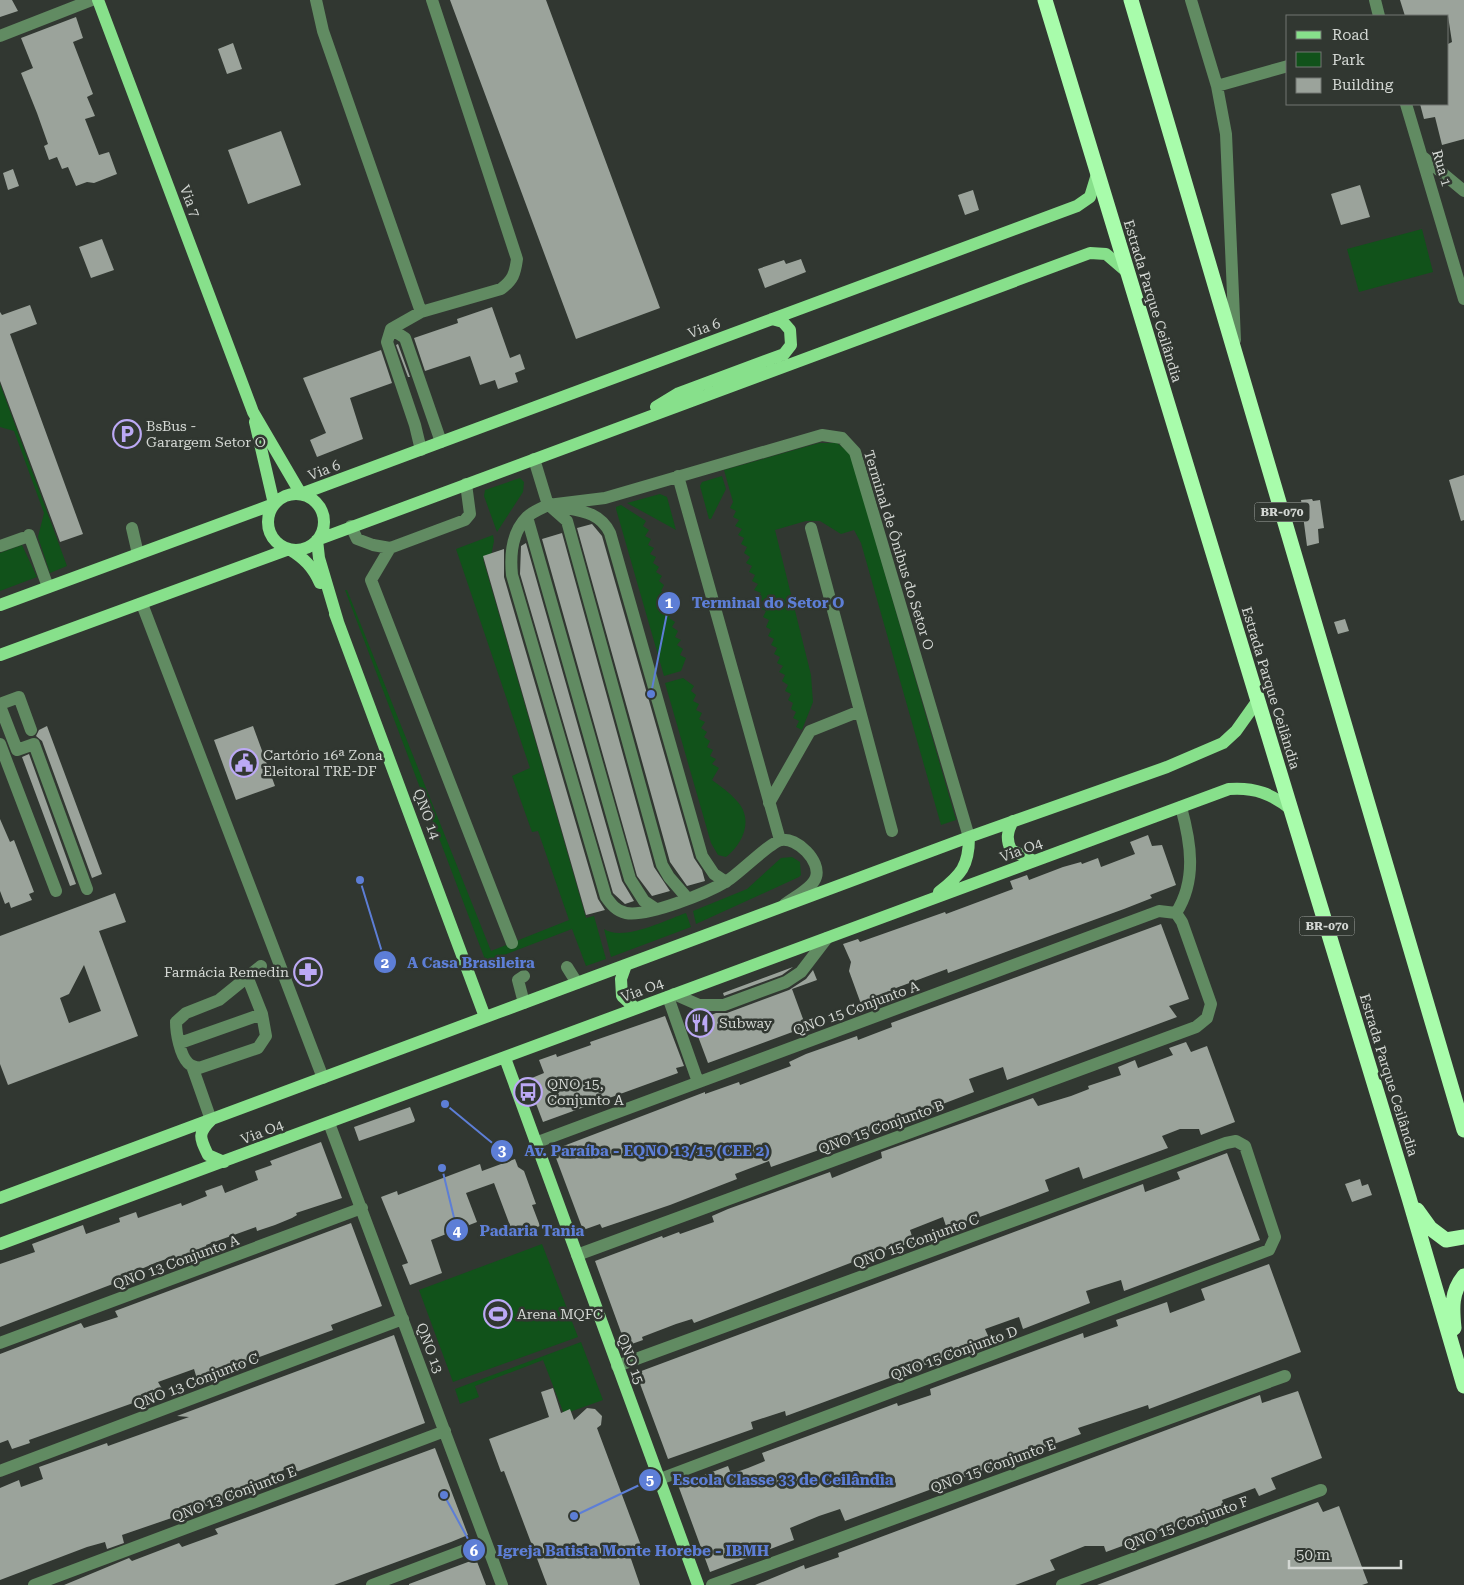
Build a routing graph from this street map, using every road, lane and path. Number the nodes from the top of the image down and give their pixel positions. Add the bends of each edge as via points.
1 (92, 0) edge
2 (98, 0) edge
3 (316, 0) edge
4 (432, 0) edge
5 (1045, 0) edge
6 (1131, 0) edge
7 (1191, 0) edge
8 (1375, 0) edge
9 (1379, 15) edge
10 (0, 36) edge
11 (1286, 67) edge
12 (1217, 86) junction
13 (1406, 105) edge
14 (1423, 157) junction
15 (1098, 171) junction
16 (1464, 191) edge
17 (1127, 272) junction
18 (1464, 299) edge
19 (421, 312) junction
20 (772, 319) junction
21 (391, 329) junction
22 (1236, 353) junction
23 (254, 412) junction
24 (636, 421) junction
25 (442, 442) junction
26 (420, 450) junction
27 (534, 459) junction
28 (678, 476) junction
29 (466, 484) junction
30 (301, 494) junction
31 (274, 504) junction
32 (548, 505) junction
33 (527, 517) junction
34 (352, 526) junction
35 (132, 528) dead end
36 (811, 528) dead end
37 (317, 540) junction
38 (0, 546) edge
39 (390, 548) junction
40 (289, 550) junction
41 (138, 554) junction
42 (48, 587) junction
43 (142, 604) junction
44 (0, 605) edge
45 (338, 622) junction
46 (0, 655) edge
47 (1258, 700) junction
48 (0, 705) edge
49 (860, 711) junction
50 (31, 730) dead end
51 (0, 744) edge
52 (769, 803) junction
53 (1181, 807) junction
54 (1292, 810) junction
55 (1013, 821) junction
56 (892, 831) dead end
57 (969, 837) junction
58 (780, 840) junction
59 (1034, 861) junction
60 (726, 882) junction
61 (87, 889) dead end
62 (56, 891) dead end
63 (688, 899) junction
64 (926, 901) junction
65 (781, 907) junction
66 (656, 909) junction
67 (1176, 913) junction
68 (827, 938) junction
69 (512, 943) dead end
70 (626, 965) junction
71 (261, 966) dead end
72 (567, 967) dead end
73 (247, 976) junction
74 (524, 976) dead end
75 (577, 983) junction
76 (671, 996) junction
77 (524, 1003) junction
78 (635, 1008) junction
79 (262, 1014) junction
80 (485, 1017) junction
81 (180, 1044) junction
82 (505, 1058) junction
83 (192, 1066) junction
84 (323, 1078) junction
85 (698, 1082) junction
86 (211, 1120) junction
87 (329, 1123) junction
88 (1464, 1130) edge
89 (535, 1143) junction
90 (224, 1162) junction
91 (0, 1198) edge
92 (1409, 1198) junction
93 (362, 1208) junction
94 (1464, 1237) edge
95 (0, 1244) edge
96 (1259, 1255) joint
97 (577, 1256) junction
98 (1464, 1276) edge
99 (403, 1319) junction
100 (0, 1343) edge
101 (1457, 1361) junction
102 (617, 1366) junction
103 (1285, 1376) dead end
104 (1464, 1386) edge
105 (445, 1431) junction
106 (0, 1472) edge
107 (660, 1479) junction
108 (1321, 1490) dead end
109 (486, 1542) junction
110 (34, 1585) edge
111 (372, 1585) edge
112 (502, 1585) edge
113 (698, 1585) edge
114 (712, 1585) edge
115 (1062, 1585) edge

1 - 10 street
2 - 23 main road, Via 7
3 - 19 street via 322,31
4 - 19 street via 517,259 516,273 511,282 501,289
5 - 15 highway, Estrada Parque Ceilândia / BR-070
6 - 22 highway, BR-070
7 - 12 street
8 - 9 street
11 - 12 street
12 - 22 street via 1226,134
13 - 14 street, Rua 1
14 - 16 street
14 - 18 street, Rua 1
15 - 17 highway, Estrada Parque Ceilândia / BR-070
15 - 20 main road, Via 6 via 1090,197 1077,206
17 - 24 main road via 1106,254 1090,254
17 - 47 highway, Estrada Parque Ceilândia / BR-070
19 - 21 street
20 - 24 main road via 783,322 790,330 791,346 784,354 679,393
20 - 25 main road, Via 6
21 - 25 street via 405,338
21 - 26 street via 387,342 415,425
22 - 88 highway, BR-070
23 - 30 main road, Via 7
23 - 31 main road, Via 7
24 - 27 main road
25 - 26 main road, Via 6
26 - 30 main road, Via 6
27 - 29 main road
27 - 32 street
28 - 32 street, Terminal de Ônibus do Setor O via 605,498
28 - 52 street
28 - 57 street, Terminal de Ônibus do Setor O via 822,434 842,438 850,444
29 - 34 main road
29 - 39 street via 470,514 465,520
30 - 31 main road via 291,494
30 - 37 main road via 310,498 322,512 324,522
31 - 40 main road via 268,517 269,530 274,540
31 - 41 main road
32 - 33 street, Terminal de Ônibus do Setor O
32 - 60 street via 585,512 604,522 702,856 714,874
32 - 63 street via 567,521 662,865
33 - 66 street via 630,879 644,902
33 - 66 street via 514,541 510,558 512,575 606,897 615,908 626,913
34 - 37 main road
34 - 39 street via 357,539
35 - 41 street
36 - 49 street
37 - 40 main road via 309,547
37 - 45 main road, QNO 14 via 319,558
38 - 42 street via 26,536
39 - 69 street via 371,580
40 - 43 main road
40 - 45 main road, QNO 14 via 315,570
41 - 42 main road
42 - 44 main road
43 - 46 main road
43 - 84 street
45 - 80 main road, QNO 14
47 - 54 highway, Estrada Parque Ceilândia / BR-070
47 - 55 main road, Via O4 via 1223,743 1167,768
48 - 50 street via 19,697
48 - 61 street via 17,750 34,744
49 - 52 street via 810,730
49 - 56 street
51 - 62 street
52 - 58 street
53 - 54 main road, Via O4 via 1229,789 1245,788 1275,797
53 - 59 main road, Via O4
53 - 67 street via 1189,836 1191,863 1185,899
54 - 92 highway, Estrada Parque Ceilândia / BR-070
55 - 57 main road, Via O4
55 - 59 main road via 1007,841 1011,850
57 - 64 main road via 969,854 964,869
57 - 65 main road, Via O4
58 - 60 street
58 - 65 street via 792,840 807,850 816,870 812,884
59 - 64 main road, Via O4
60 - 63 street
63 - 66 street
64 - 68 main road, Via O4
65 - 70 main road, Via O4
67 - 85 street, QNO 15 Conjunto A via 1159,911
67 - 97 street, QNO 15 Conjunto B via 1211,1004 1207,1018 1196,1026
68 - 76 main road, Via O4
68 - 76 street via 801,972 786,982 724,1005 699,1005
70 - 75 main road, Via O4
70 - 78 main road via 621,979 622,996
71 - 73 street
72 - 75 street
73 - 79 street
73 - 81 street via 219,1000 186,1013 176,1022
74 - 77 street via 518,980
75 - 77 main road, Via O4
76 - 78 main road, Via O4
76 - 85 street
77 - 80 main road, Via O4
78 - 82 main road, Via O4
79 - 81 street
79 - 83 street via 266,1036 258,1048 199,1068
80 - 84 main road, Via O4
81 - 83 street
82 - 87 main road, Via O4
82 - 89 main road, QNO 15
83 - 86 street
84 - 86 main road, Via O4
85 - 89 street, QNO 15 Conjunto A
86 - 90 main road via 202,1129 201,1139 208,1155
86 - 91 main road, Via O4
87 - 90 main road, Via O4
87 - 93 street, QNO 13
89 - 97 main road, QNO 15
90 - 95 main road, Via O4
92 - 94 highway via 1430,1228 1446,1240
92 - 101 highway, Estrada Parque Ceilândia / BR-070
93 - 99 street, QNO 13
93 - 100 street, QNO 13 Conjunto A
96 - 102 street, QNO 15 Conjunto C via 1269,1250 1275,1237 1245,1146 1236,1142 1226,1143
96 - 107 street, QNO 15 Conjunto D
97 - 102 main road, QNO 15
98 - 101 highway via 1455,1287 1452,1308
99 - 105 street, QNO 13
99 - 106 street, QNO 13 Conjunto C
101 - 104 highway, Estrada Parque Ceilândia / BR-070
102 - 107 main road, QNO 15
103 - 114 street, QNO 15 Conjunto E
105 - 109 street, QNO 13
105 - 110 street, QNO 13 Conjunto E
107 - 113 main road, QNO 15
108 - 115 street, QNO 15 Conjunto F
109 - 111 street
109 - 112 street, QNO 13

